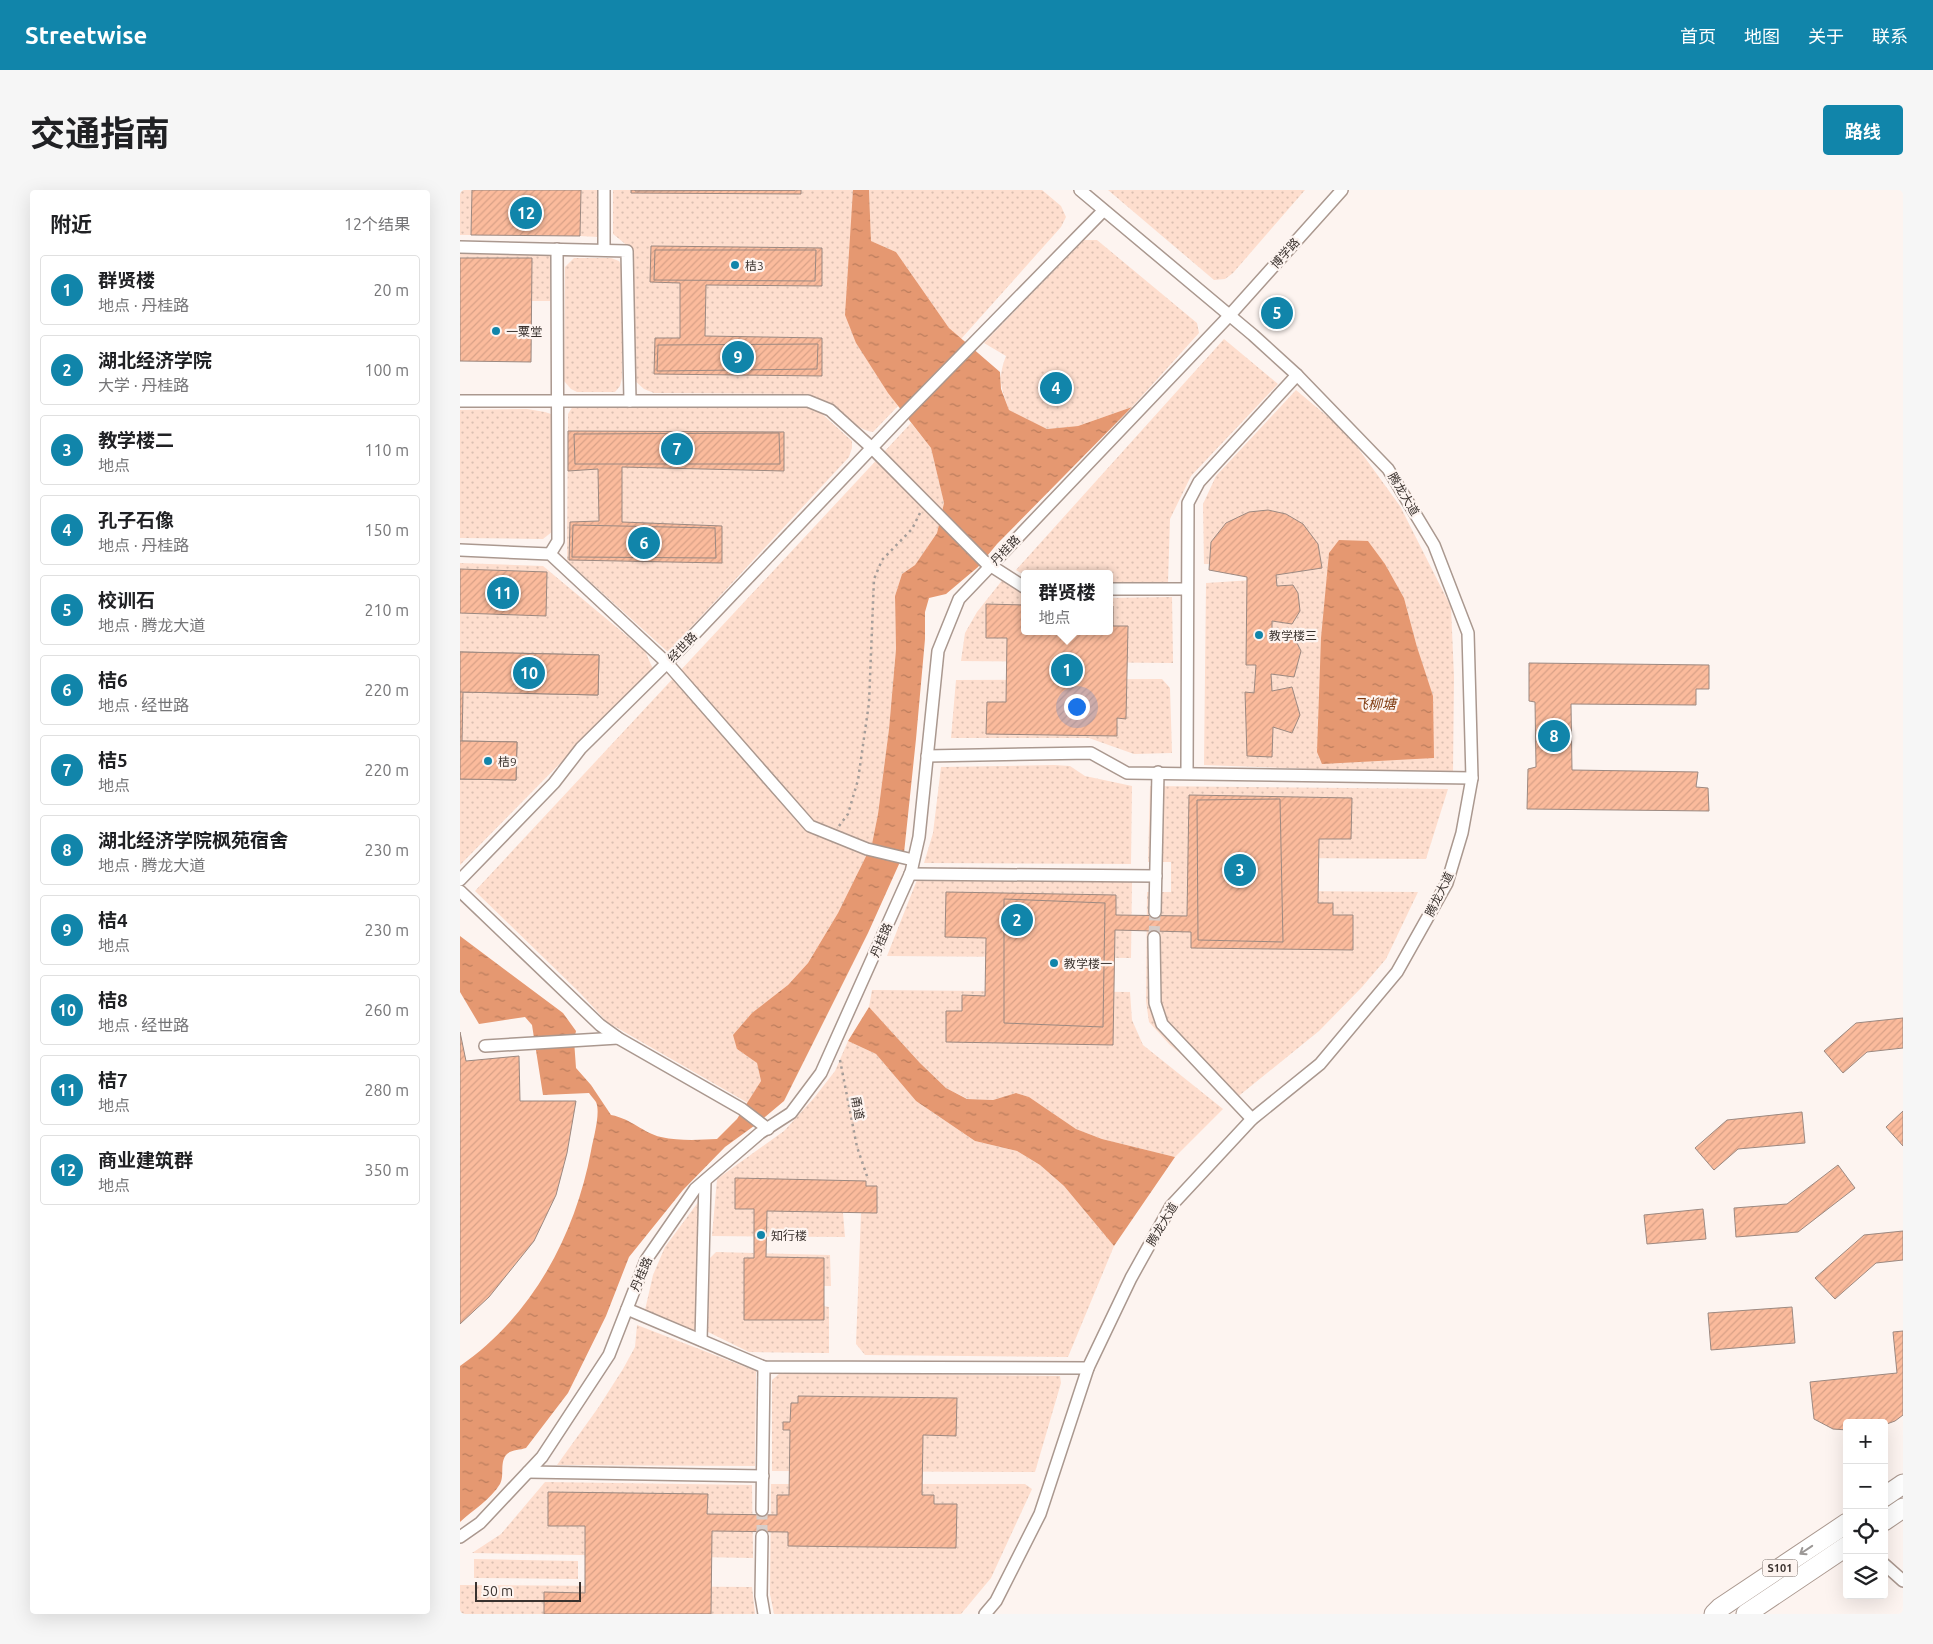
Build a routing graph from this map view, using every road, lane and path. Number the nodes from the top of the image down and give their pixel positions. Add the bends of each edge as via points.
1 (604, 190) edge
2 (1080, 190) edge
3 (1342, 190) edge
4 (1103, 211) junction
5 (460, 247) edge
6 (557, 249) junction
7 (604, 250) junction
8 (1229, 316) junction
9 (1297, 375) junction
10 (460, 401) edge
11 (557, 401) junction
12 (630, 401) junction
13 (872, 448) junction
14 (924, 502) junction
15 (460, 550) edge
16 (550, 554) junction
17 (988, 564) junction
18 (1021, 585) edge
19 (1187, 589) junction
20 (1113, 590) edge
21 (666, 663) junction
22 (927, 756) junction
23 (1158, 772) junction
24 (1187, 773) junction
25 (1472, 778) junction
26 (832, 835) junction
27 (910, 859) junction
28 (910, 874) junction
29 (1156, 876) junction
30 (460, 880) edge
31 (460, 891) edge
32 (1155, 912) tunnel mouth
33 (1154, 936) tunnel mouth
34 (618, 1038) junction
35 (836, 1039) junction
36 (485, 1046) dead end
37 (1252, 1119) junction
38 (767, 1128) junction
39 (868, 1178) dead end
40 (705, 1181) junction
41 (627, 1308) junction
42 (701, 1340) junction
43 (764, 1367) junction
44 (1088, 1368) junction
45 (528, 1472) junction
46 (763, 1476) junction
47 (1903, 1484) edge
48 (1888, 1494) edge
49 (1903, 1508) edge
50 (762, 1510) tunnel mouth
51 (1888, 1517) edge
52 (1843, 1527) edge
53 (762, 1536) tunnel mouth
54 (460, 1537) edge
55 (1843, 1549) edge
56 (1888, 1568) edge
57 (1903, 1581) edge
58 (764, 1614) edge
59 (985, 1614) edge
60 (1714, 1614) edge
61 (1746, 1614) edge

1 - 7 street
2 - 4 street, 腾龙大道
3 - 8 street, 博学路
4 - 8 street, 腾龙大道
4 - 13 street, 经世路
5 - 6 street
6 - 7 street
6 - 11 street
7 - 12 street via 627,251
8 - 9 street, 腾龙大道
8 - 17 street, 丹桂路
9 - 19 street via 1199,482 1188,503
9 - 25 street, 腾龙大道 via 1388,468 1434,545 1468,633
10 - 11 street
11 - 12 street
11 - 16 street via 558,541
12 - 13 street via 808,401 830,410
13 - 14 street
13 - 21 street, 经世路
14 - 17 street
14 - 26 path via 912,529 882,560 874,579 869,702 858,780 848,814
15 - 16 street
16 - 21 street
17 - 18 street
17 - 22 street, 丹桂路 via 959,599 938,651
19 - 20 street
19 - 24 street
21 - 26 street via 810,826
21 - 30 street, 经世路 via 581,748 554,783
22 - 23 street via 1091,754 1127,773
22 - 27 street, 丹桂路 via 918,837
23 - 24 street
23 - 29 street
24 - 25 street
25 - 37 street, 腾龙大道 via 1462,833 1447,883 1397,972 1320,1064
26 - 27 street via 867,849
27 - 28 street, 丹桂路
28 - 29 street
28 - 35 street, 丹桂路
29 - 32 street
31 - 34 street via 600,1025
33 - 37 street via 1155,1004 1162,1024
34 - 36 street
34 - 38 street via 742,1109
35 - 38 street, 丹桂路 via 821,1073 791,1113
35 - 39 path, 甬道 via 857,1147
37 - 44 street, 腾龙大道 via 1171,1206 1131,1278
38 - 40 street, 丹桂路
40 - 41 street, 丹桂路 via 695,1189 646,1260
40 - 42 street
41 - 42 street
41 - 45 street, 丹桂路 via 608,1355 542,1457
42 - 43 street
43 - 44 street
43 - 46 street
44 - 59 street, 腾龙大道 via 1040,1514 996,1602
45 - 46 street
45 - 54 street, 丹桂路 via 480,1523
46 - 50 street
47 - 48 main road
49 - 51 main road
52 -> 60 main road, S101
53 - 58 street via 761,1596
55 - 61 main road, S101
56 - 57 street

